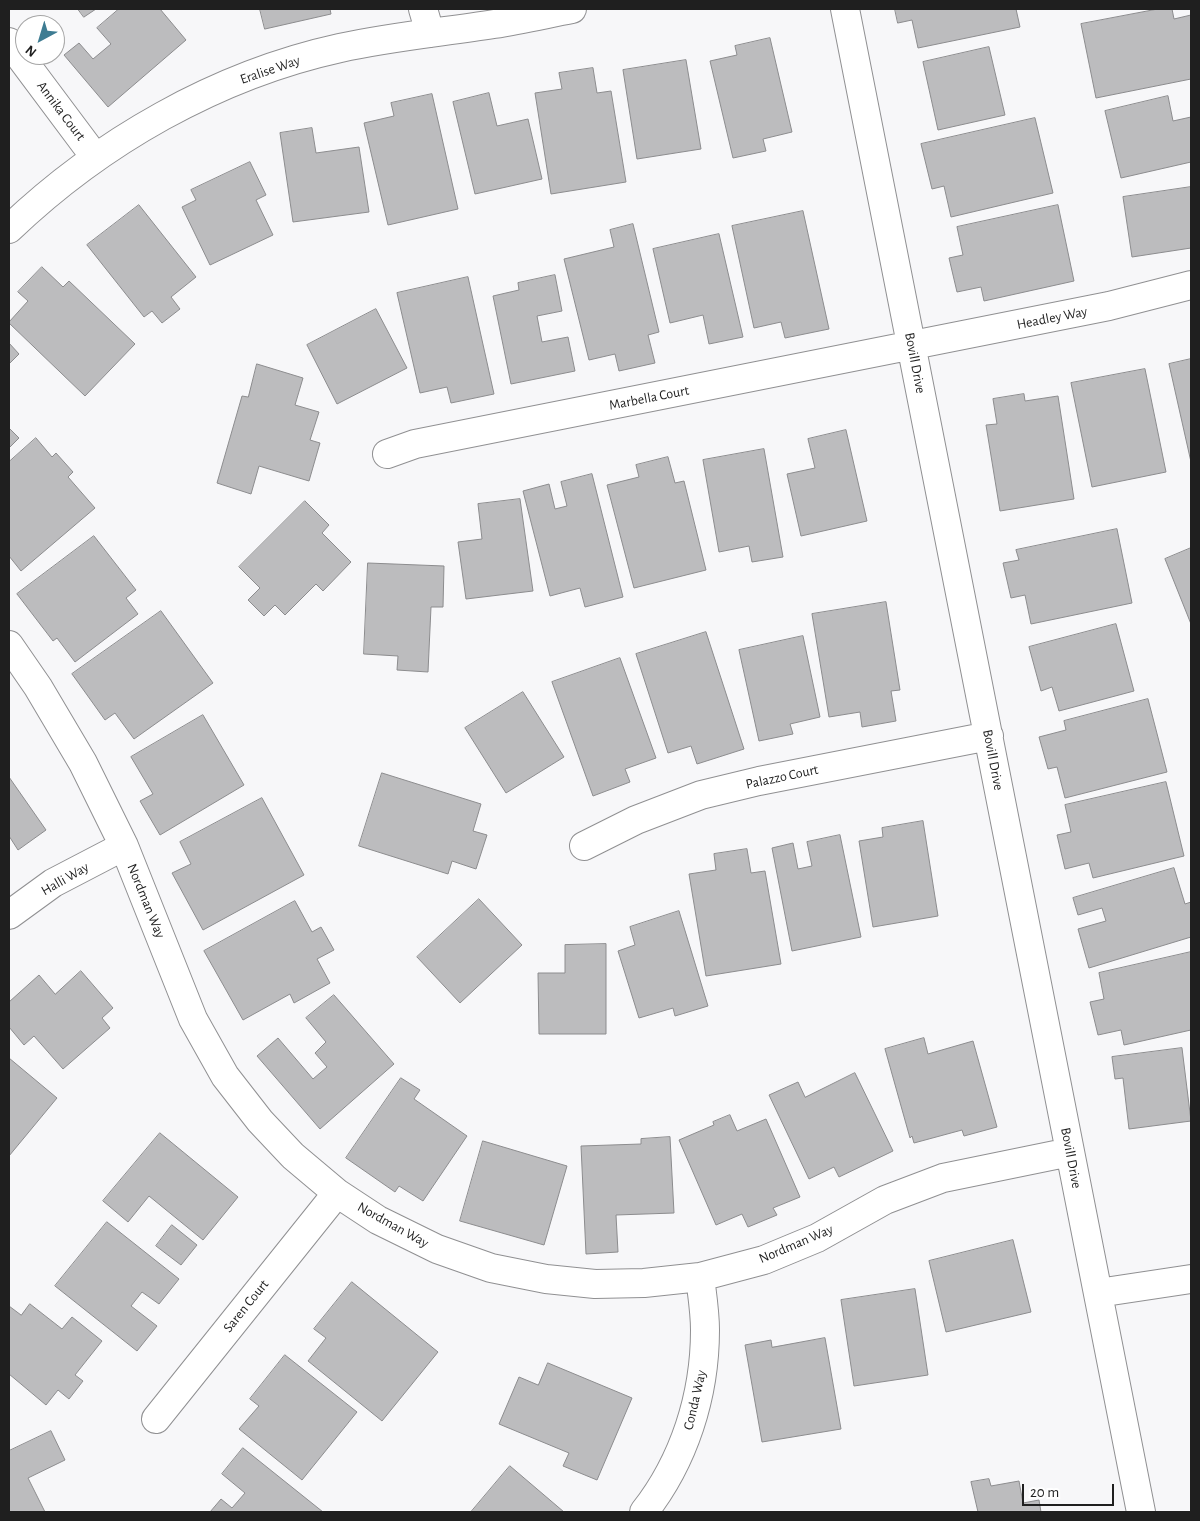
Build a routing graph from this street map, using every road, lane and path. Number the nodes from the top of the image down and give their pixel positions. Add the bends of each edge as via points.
1 (572, 9) edge
2 (845, 9) edge
3 (426, 21) edge
4 (9, 42) edge
5 (95, 157) junction
6 (9, 229) edge
7 (1191, 284) edge
8 (912, 346) junction
9 (387, 454) dead end
10 (9, 645) edge
11 (989, 736) junction
12 (124, 846) junction
13 (584, 846) dead end
14 (9, 915) edge
15 (1070, 1152) junction
16 (337, 1193) junction
17 (700, 1276) junction
18 (1191, 1279) edge
19 (1098, 1293) junction
20 (156, 1419) dead end
21 (644, 1512) edge
22 (1141, 1512) edge

1 - 3 street, Eralise Way via 496,24
2 - 8 street, Bovill Drive
3 - 5 street, Eralise Way via 281,64 223,86 156,119
4 - 5 street, Annika Court
5 - 6 street, Eralise Way
7 - 8 street, Headley Way via 1109,306
8 - 9 street, Marbella Court via 415,444
8 - 11 street, Bovill Drive
10 - 12 street, Nordman Way via 83,763
11 - 13 street, Palazzo Court via 759,781 701,796 636,820
11 - 15 street, Bovill Drive
12 - 14 street, Halli Way via 53,883
12 - 16 street, Nordman Way via 193,1019 225,1076 273,1135
15 - 17 street, Nordman Way via 943,1178 885,1200 817,1238 782,1253
15 - 19 street, Bovill Drive
16 - 17 street, Nordman Way via 378,1220 428,1245 491,1268 546,1280 595,1284 644,1283
16 - 20 street, Saren Court
17 - 21 street, Conda Way via 705,1330 703,1374 694,1417 675,1463
18 - 19 street
19 - 22 street, Bovill Drive

